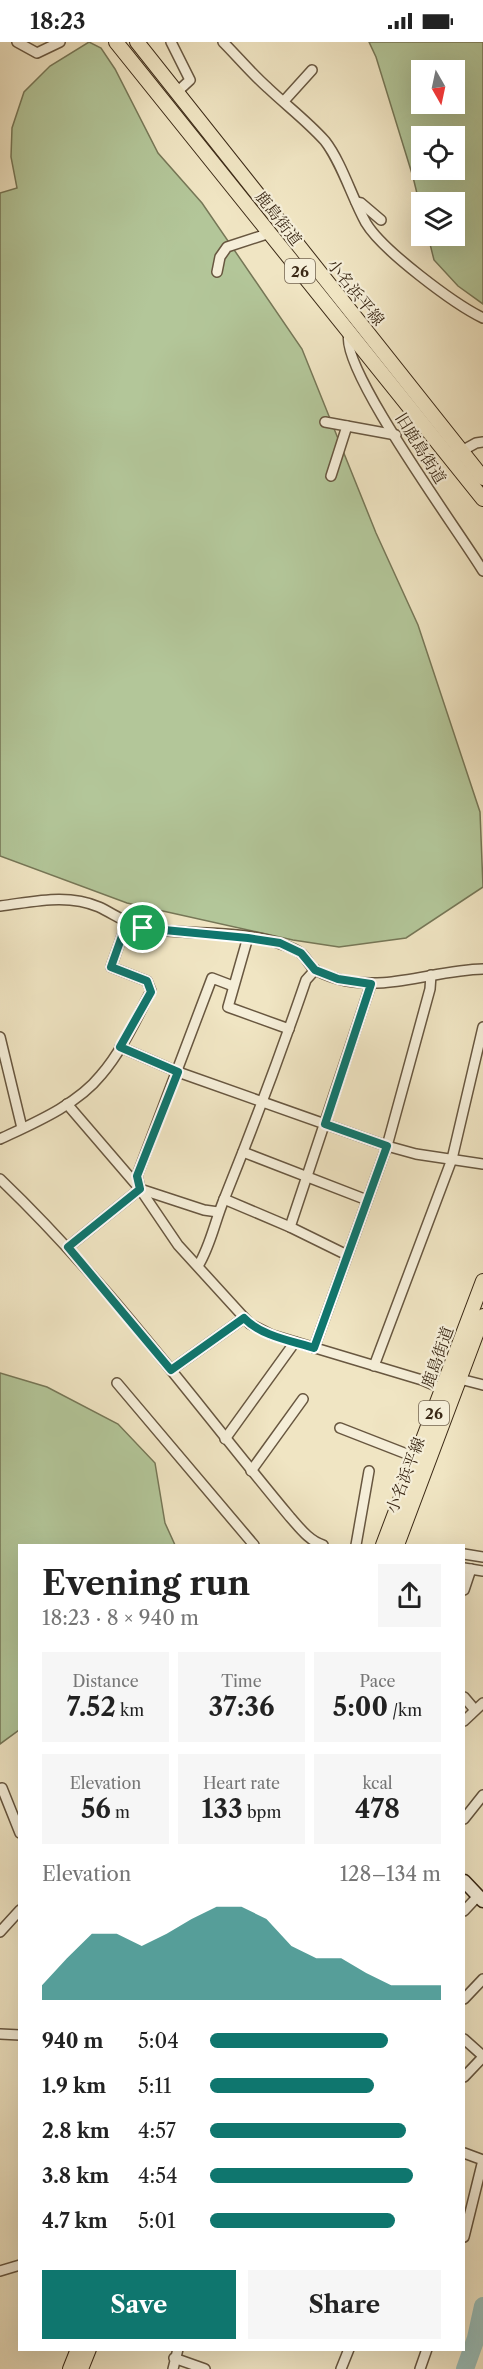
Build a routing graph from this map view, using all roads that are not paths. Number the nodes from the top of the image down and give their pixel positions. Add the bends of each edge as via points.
1 (17, 42) edge
2 (60, 42) edge
3 (116, 42) edge
4 (137, 42) edge
5 (171, 42) edge
6 (223, 42) edge
7 (312, 70) dead end
8 (177, 92) junction
9 (284, 101) junction
10 (356, 202) junction
11 (381, 220) dead end
12 (270, 233) junction
13 (218, 272) dead end
14 (483, 318) edge
15 (349, 334) junction
16 (325, 422) dead end
17 (347, 426) junction
18 (396, 435) junction
19 (483, 442) edge
20 (457, 454) junction
21 (331, 476) dead end
22 (483, 478) edge
23 (483, 500) edge
24 (483, 572) edge
25 (0, 906) edge
26 (127, 922) junction
27 (248, 938) junction
28 (483, 969) edge
29 (315, 970) junction
30 (431, 975) junction
31 (371, 984) junction
32 (233, 986) junction
33 (483, 1027) edge
34 (289, 1029) junction
35 (0, 1037) edge
36 (120, 1047) junction
37 (178, 1072) junction
38 (263, 1103) junction
39 (67, 1104) junction
40 (325, 1124) junction
41 (22, 1128) junction
42 (0, 1139) edge
43 (387, 1146) junction
44 (243, 1152) junction
45 (452, 1159) junction
46 (483, 1164) edge
47 (307, 1177) junction
48 (0, 1179) edge
49 (140, 1189) junction
50 (224, 1199) junction
51 (368, 1200) junction
52 (218, 1212) junction
53 (290, 1227) junction
54 (68, 1247) junction
55 (347, 1255) junction
56 (198, 1266) junction
57 (483, 1281) edge
58 (483, 1316) edge
59 (244, 1318) junction
60 (295, 1342) junction
61 (314, 1348) junction
62 (374, 1366) junction
63 (171, 1370) junction
64 (454, 1377) junction
65 (117, 1383) dead end
66 (483, 1385) edge
67 (443, 1389) junction
68 (303, 1399) dead end
69 (340, 1428) dead end
70 (225, 1438) junction
71 (417, 1458) junction
72 (251, 1471) junction
73 (369, 1471) dead end
74 (253, 1544) edge
75 (318, 1544) edge
76 (356, 1544) edge
77 (382, 1544) edge
78 (401, 1544) edge
79 (465, 1554) edge
80 (483, 1557) edge
81 (467, 1569) edge
82 (483, 1571) edge
83 (465, 1698) edge
84 (483, 1703) edge
85 (475, 1710) junction
86 (465, 1720) edge
87 (2, 1788) dead end
88 (482, 1799) edge
89 (465, 1818) edge
90 (18, 1828) edge
91 (465, 1882) edge
92 (480, 1898) edge
93 (465, 1910) edge
94 (18, 1912) edge
95 (10, 1921) junction
96 (18, 1924) edge
97 (0, 1932) edge
98 (482, 1982) edge
99 (465, 1998) edge
100 (0, 2034) edge
101 (18, 2035) edge
102 (465, 2040) edge
103 (483, 2056) edge
104 (465, 2076) edge
105 (465, 2153) edge
106 (465, 2233) edge
107 (18, 2266) edge
108 (0, 2271) edge
109 (77, 2351) edge
110 (88, 2351) edge
111 (348, 2351) edge
112 (426, 2351) edge
113 (176, 2353) edge
114 (70, 2369) edge
115 (81, 2369) edge
116 (173, 2369) edge
117 (205, 2369) edge
118 (341, 2369) edge
119 (420, 2369) edge

1 - 2 street via 37,52
3 - 12 main road, 鹿島街道 / 26
4 - 8 main road, 小名浜平線 / 26
5 - 8 street via 190,80
6 - 9 street
7 - 9 street
8 - 20 main road, 小名浜平線 / 26
9 - 10 street via 326,142
10 - 11 street
10 - 14 street via 377,239 411,269
12 - 13 street via 227,247 220,257
12 - 15 main road, 鹿島街道 / 26
15 - 18 street, 旧鹿島街道 via 348,344 358,371
15 - 20 main road, 鹿島街道 / 26
16 - 17 street
17 - 18 street
17 - 21 street
18 - 24 street, 旧鹿島街道
19 - 20 street
20 - 22 main road, 小名浜平線 / 26
20 - 23 main road, 鹿島街道 / 26
25 - 26 street via 73,900 99,907
26 - 27 street via 143,928
26 - 36 street via 111,967 147,981 151,992
27 - 29 street via 280,943 301,953
27 - 32 street
28 - 30 street
29 - 31 street via 338,979
29 - 34 street via 306,980
30 - 31 street
30 - 43 street
31 - 40 street
32 - 34 street via 228,1007
32 - 37 street via 212,978
33 - 45 street
34 - 38 street
35 - 41 street
36 - 37 street
36 - 39 street via 101,1076
37 - 38 street
37 - 49 street via 137,1176
38 - 40 street
38 - 44 street
39 - 41 street
39 - 49 street
40 - 43 street
40 - 47 street
41 - 42 street
43 - 45 street
43 - 51 street
44 - 47 street
44 - 50 street
45 - 46 street
45 - 62 street
47 - 51 street
47 - 53 street
48 - 54 street
49 - 52 street
49 - 54 street
49 - 56 street via 178,1245
50 - 52 street
50 - 53 street
51 - 55 street
52 - 56 street
53 - 55 street
54 - 63 street
55 - 61 street
56 - 59 street
57 - 64 main road, 鹿島街道 / 26
58 - 64 main road, 小名浜平線 / 26
59 - 60 street
59 - 63 street
60 - 61 street
60 - 70 street
61 - 62 street
62 - 67 street
63 - 70 street
64 - 66 street
64 - 67 main road, 鹿島街道 / 26
64 - 78 main road, 小名浜平線 / 26
65 - 74 street
67 - 71 main road, 鹿島街道 / 26
68 - 72 street
69 - 71 street
70 - 72 street
71 - 77 main road, 鹿島街道 / 26
72 - 75 street
73 - 76 street
79 - 80 street
81 - 82 street
83 - 85 street
84 - 85 street
85 - 86 street
87 - 90 street
88 - 89 street
91 - 92 street
92 - 93 street
94 - 95 street
95 - 96 street
95 - 97 street
98 - 99 street
100 - 101 street
102 - 103 street
103 - 104 street
105 - 106 street via 483,2160
107 - 108 street
109 - 114 main road
110 - 115 main road
111 - 118 street
112 - 119 street
113 - 116 street
113 - 117 street

